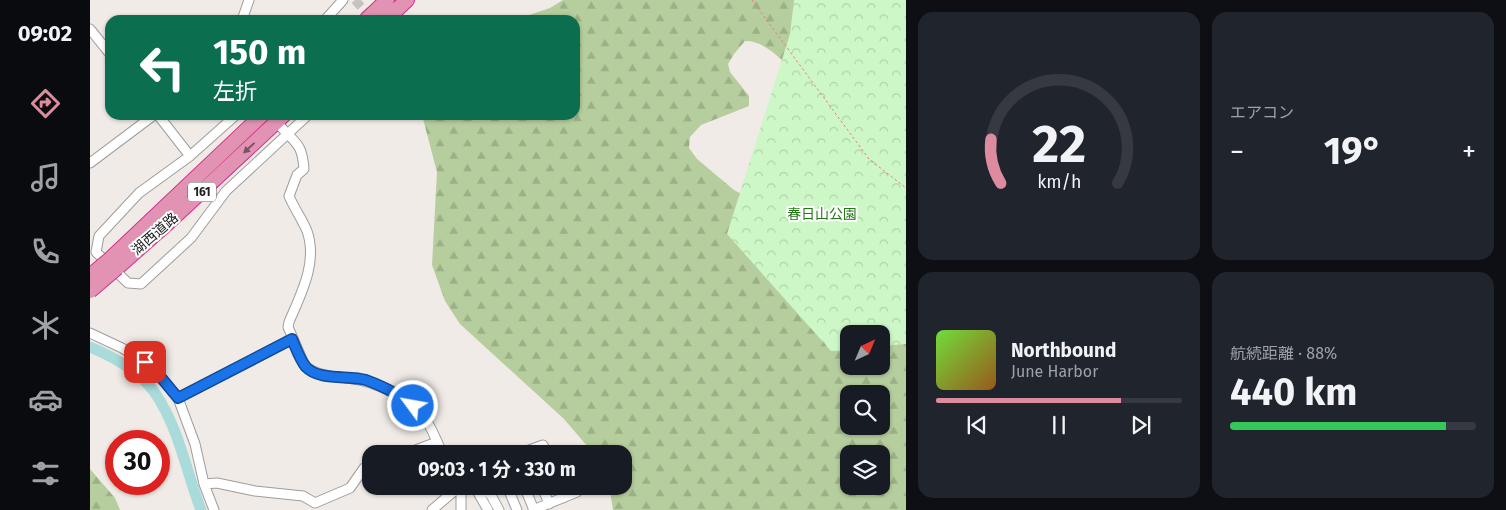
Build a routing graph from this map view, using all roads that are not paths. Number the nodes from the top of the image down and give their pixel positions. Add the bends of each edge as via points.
1 (249, 0) edge
2 (343, 0) edge
3 (387, 0) edge
4 (407, 0) edge
5 (244, 15) edge
6 (330, 15) edge
7 (371, 15) edge
8 (391, 15) edge
9 (90, 29) edge
10 (105, 48) edge
11 (149, 120) edge
12 (160, 120) edge
13 (230, 120) edge
14 (257, 120) edge
15 (282, 120) edge
16 (302, 120) edge
17 (287, 134) junction
18 (190, 156) junction
19 (90, 163) edge
20 (93, 253) edge
21 (113, 263) junction
22 (90, 276) edge
23 (90, 291) edge
24 (90, 333) edge
25 (292, 339) junction
26 (178, 398) junction
27 (437, 442) junction
28 (429, 445) edge
29 (438, 445) edge
30 (362, 471) edge
31 (204, 484) junction
32 (450, 495) edge
33 (460, 495) edge
34 (479, 495) edge
35 (490, 495) edge
36 (511, 495) edge
37 (527, 495) edge
38 (546, 495) edge
39 (562, 495) edge
40 (570, 495) edge
41 (563, 498) junction
42 (549, 504) junction
43 (214, 510) edge
44 (432, 510) edge
45 (461, 510) edge
46 (488, 510) edge
47 (499, 510) edge
48 (516, 510) edge
49 (533, 510) edge

1 - 5 street
2 - 6 street
3 - 7 highway
4 - 8 highway
9 - 10 street
11 - 19 street
12 - 18 street
13 - 18 street
14 - 21 highway, 湖西道路 / 161
15 - 17 street
15 -> 21 highway, 湖西道路 / 161 via 191,202
16 - 17 street
17 - 20 street via 226,190 191,238 140,284 128,283
17 - 25 street via 302,152 304,169 297,175 290,196 308,234 311,250 303,288 288,322
18 - 20 street via 139,192 99,236
21 - 22 highway, 湖西道路 / 161, bridge
21 - 23 highway, 湖西道路 / 161, bridge
24 - 26 street via 145,362
25 - 26 street
25 - 27 street via 305,366 311,371 365,380 405,400 421,413
26 - 31 street via 195,444
27 - 28 street
27 - 29 street
30 - 31 street via 350,488 315,503 303,496 217,483
31 - 43 street
32 - 44 street
33 - 45 street
34 - 46 street
35 - 47 street
36 - 48 street
37 - 49 street
38 - 42 street
39 - 41 street
40 - 41 street
41 - 42 street
42 - 49 street

